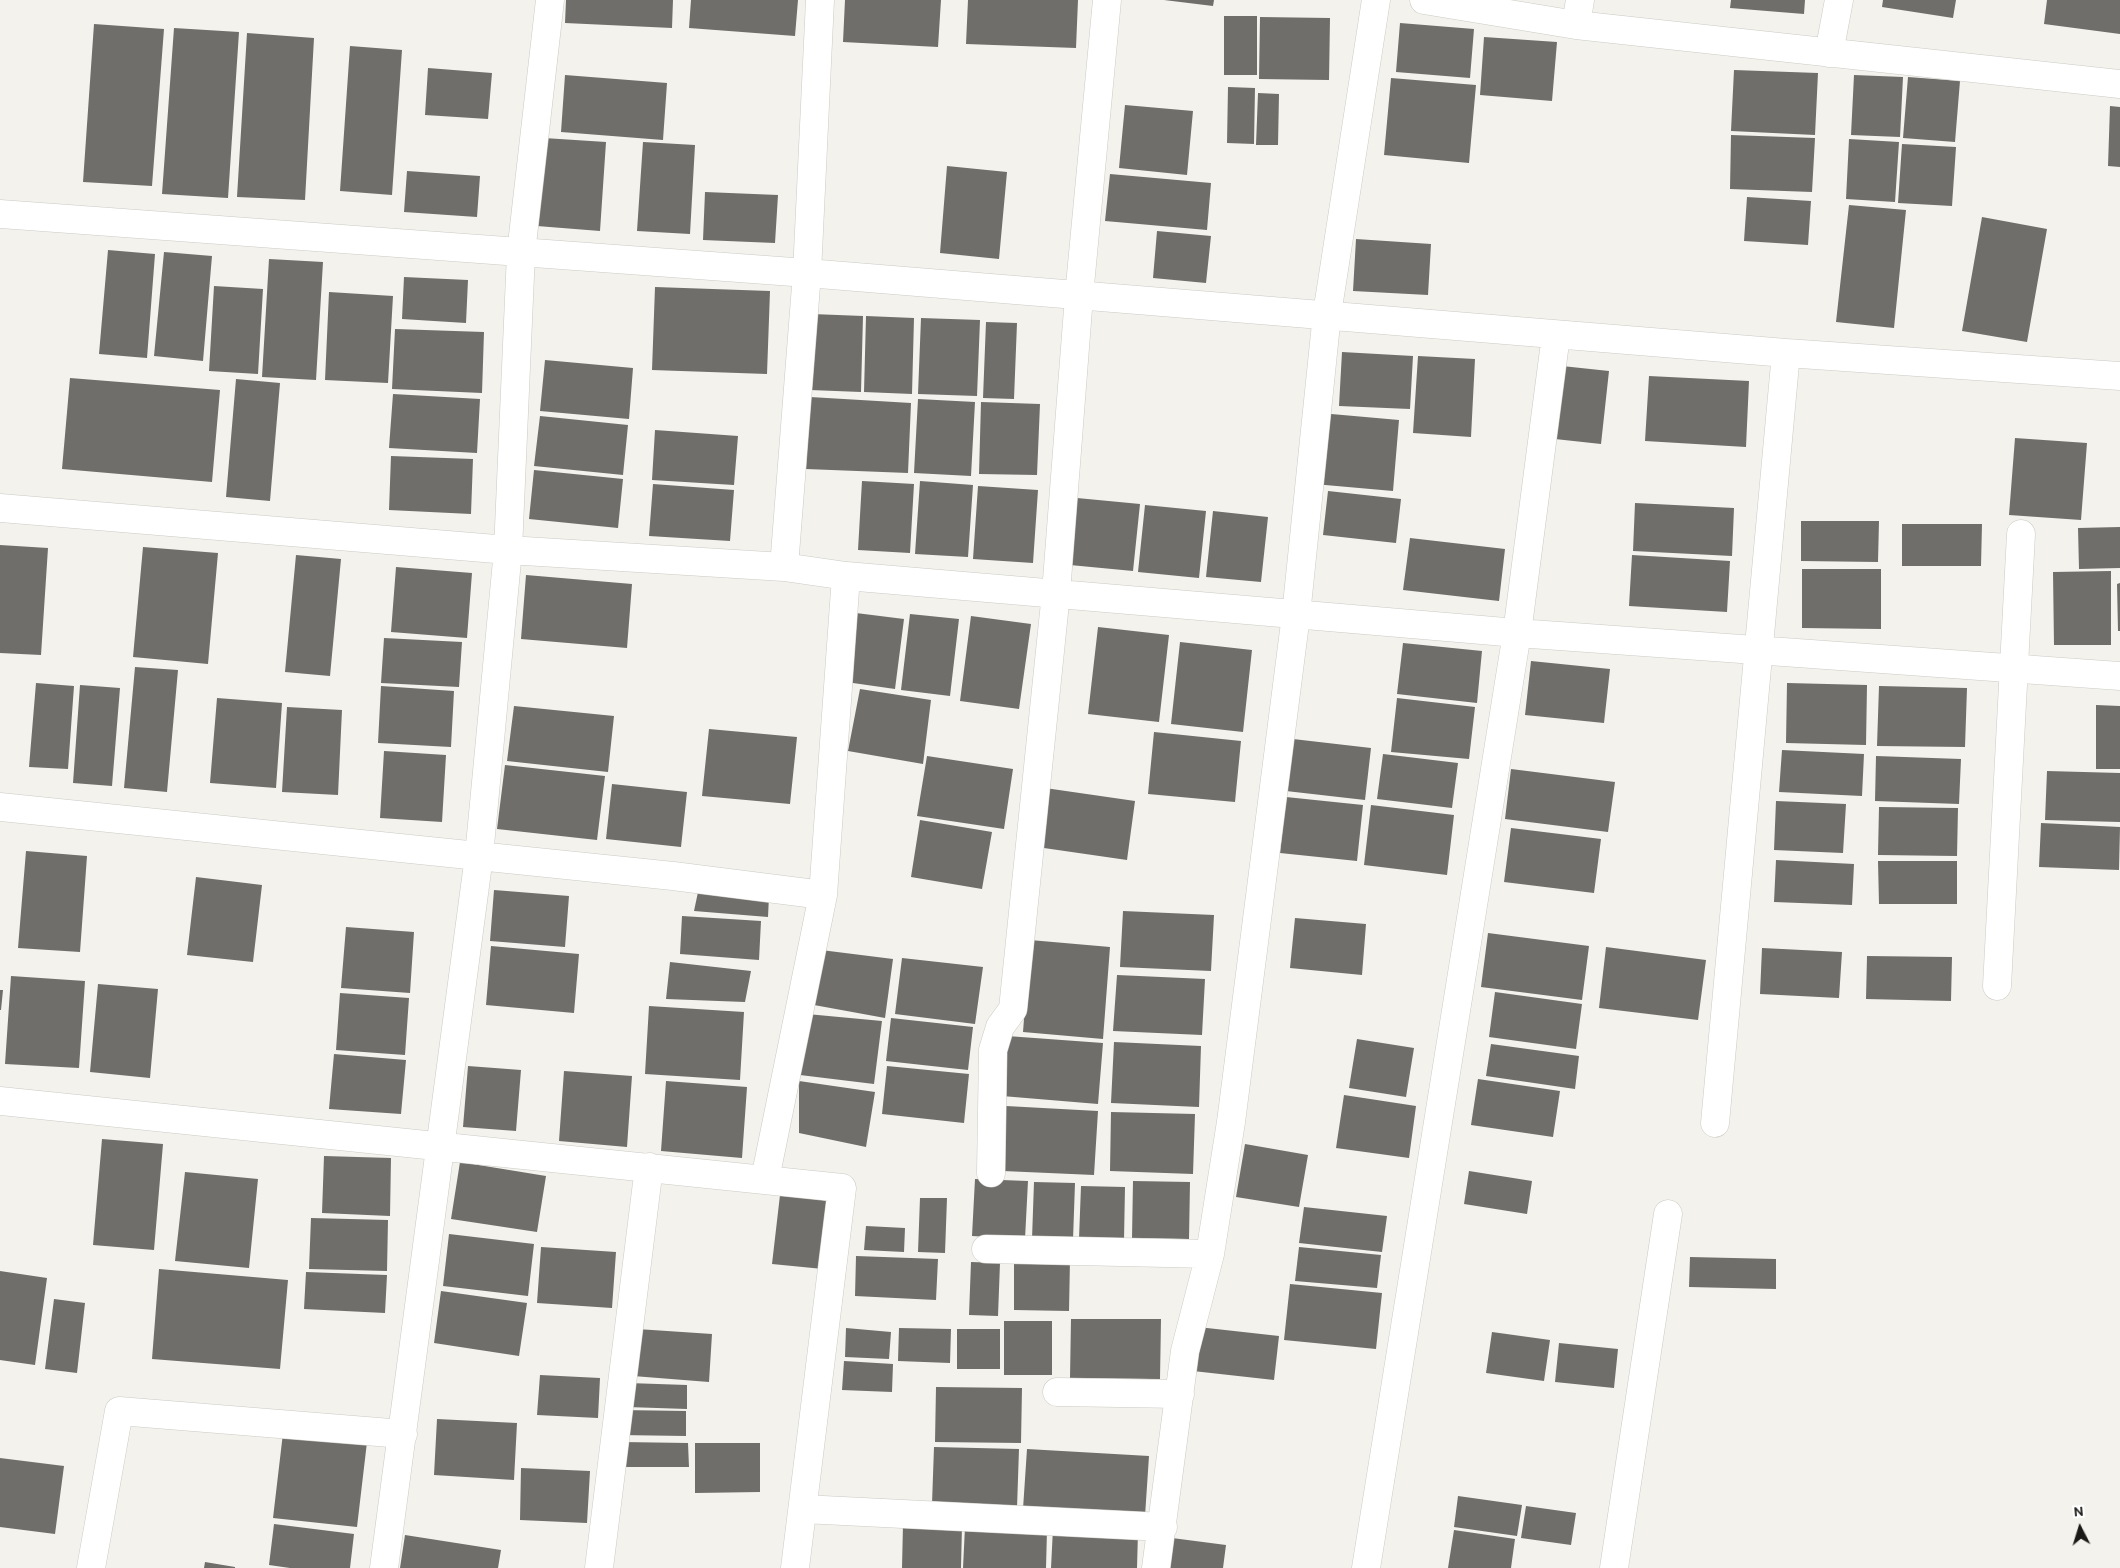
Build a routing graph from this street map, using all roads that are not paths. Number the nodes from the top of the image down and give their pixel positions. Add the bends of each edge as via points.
1 (550, 0) edge
2 (820, 0) edge
3 (1107, 0) edge
4 (1376, 0) edge
5 (1424, 0) edge
6 (1839, 0) edge
7 (1578, 12) edge
8 (1828, 53) junction
9 (2120, 84) edge
10 (0, 214) edge
11 (521, 253) junction
12 (807, 273) junction
13 (1079, 296) junction
14 (1327, 314) junction
15 (1556, 335) junction
16 (1786, 353) junction
17 (2120, 376) edge
18 (0, 508) edge
19 (2021, 534) dead end
20 (508, 550) junction
21 (784, 567) junction
22 (846, 576) junction
23 (1056, 593) junction
24 (1296, 615) junction
25 (1517, 633) junction
26 (1759, 651) junction
27 (2015, 670) junction
28 (2120, 676) edge
29 (0, 807) edge
30 (479, 856) junction
31 (823, 894) junction
32 (1997, 986) dead end
33 (0, 1100) edge
34 (1715, 1123) dead end
35 (442, 1146) junction
36 (649, 1167) junction
37 (991, 1173) dead end
38 (765, 1179) junction
39 (1668, 1214) dead end
40 (986, 1248) dead end
41 (1210, 1254) junction
42 (1057, 1392) dead end
43 (1180, 1394) junction
44 (404, 1434) junction
45 (803, 1509) junction
46 (1163, 1527) junction
47 (91, 1568) edge
48 (384, 1568) edge
49 (599, 1568) edge
50 (795, 1568) edge
51 (1156, 1568) edge
52 (1366, 1568) edge
53 (1614, 1568) edge

1 - 11 street
2 - 12 street
3 - 13 street
4 - 14 street
5 - 7 street
6 - 8 street
7 - 8 street
8 - 9 street
10 - 11 street
11 - 12 street
11 - 20 street
12 - 13 street
12 - 21 street
13 - 14 street
13 - 23 street
14 - 15 street
14 - 24 street
15 - 16 street
15 - 25 street
16 - 17 street
16 - 26 street
18 - 20 street
19 - 27 street
20 - 21 street
20 - 30 street
21 - 22 street
22 - 23 street
22 - 31 street
23 - 24 street
23 - 37 street via 1013,1009 1000,1027 993,1050
24 - 25 street
24 - 41 street via 1231,1122
25 - 26 street
25 - 52 street
26 - 27 street
26 - 34 street
27 - 28 street
27 - 32 street
29 - 30 street
30 - 31 street
30 - 35 street
31 - 38 street
33 - 35 street
35 - 36 street
35 - 44 street
36 - 38 street
36 - 49 street
38 - 45 street via 842,1188
39 - 53 street
40 - 41 street
41 - 43 street via 1185,1351
42 - 43 street
43 - 46 street
44 - 47 street via 118,1410
44 - 48 street
45 - 46 street
45 - 50 street
46 - 51 street

